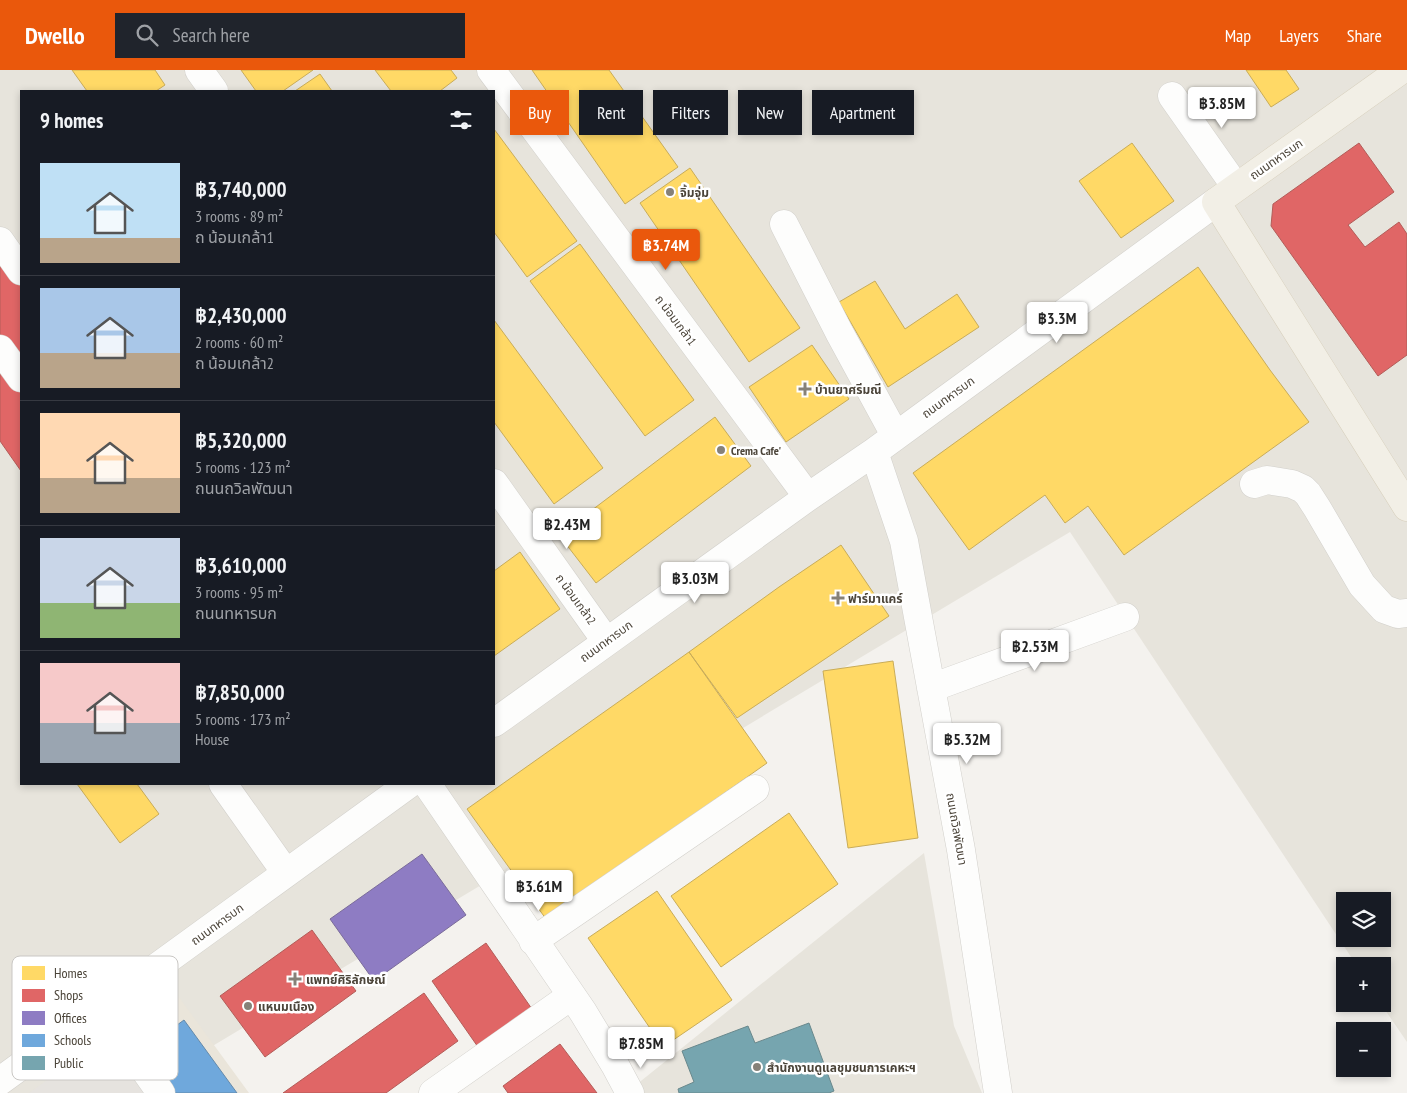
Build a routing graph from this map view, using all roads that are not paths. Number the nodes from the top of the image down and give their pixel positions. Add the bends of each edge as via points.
1 (199, 70) edge
2 (491, 70) edge
3 (1401, 70) edge
4 (213, 90) edge
5 (1172, 96) dead end
6 (1226, 195) junction
7 (784, 224) dead end
8 (0, 242) edge
9 (20, 270) edge
10 (0, 349) edge
11 (20, 377) edge
12 (895, 435) junction
13 (874, 452) junction
14 (495, 484) edge
15 (1254, 484) dead end
16 (808, 497) junction
17 (1407, 507) edge
18 (1407, 613) edge
19 (1125, 617) dead end
20 (606, 641) junction
21 (931, 688) junction
22 (495, 722) edge
23 (224, 785) edge
24 (428, 785) edge
25 (397, 787) edge
26 (755, 789) dead end
27 (286, 873) junction
28 (533, 941) junction
29 (172, 956) edge
30 (571, 996) junction
31 (12, 1072) edge
32 (152, 1080) edge
33 (0, 1081) edge
34 (161, 1093) edge
35 (433, 1093) edge
36 (630, 1093) edge
37 (998, 1093) edge

1 - 4 street
2 - 16 street, ถ น้อมเกล้า1
3 - 6 main road, ถนนทหารบก
5 - 6 street
6 - 12 street, ถนนทหารบก
6 - 17 main road
7 - 12 street
8 - 9 street
10 - 11 street
12 - 13 street, ถนนทหารบก
13 - 16 street, ถนนทหารบก
13 - 21 street, ถนนถวิลพัฒนา via 904,541
14 - 20 street, ถ น้อมเกล้า2
15 - 18 street via 1267,480 1303,489 1362,585 1384,609 1398,614
16 - 20 street, ถนนทหารบก
19 - 21 street
20 - 22 street, ถนนทหารบก
21 - 37 street, ถนนถวิลพัฒนา via 961,850
23 - 27 street
24 - 28 street
25 - 27 street, ถนนทหารบก
26 - 28 street
27 - 29 street, ถนนทหารบก
28 - 30 street
30 - 35 street
30 - 36 street
31 - 33 street, ถนนทหารบก
32 - 34 street

